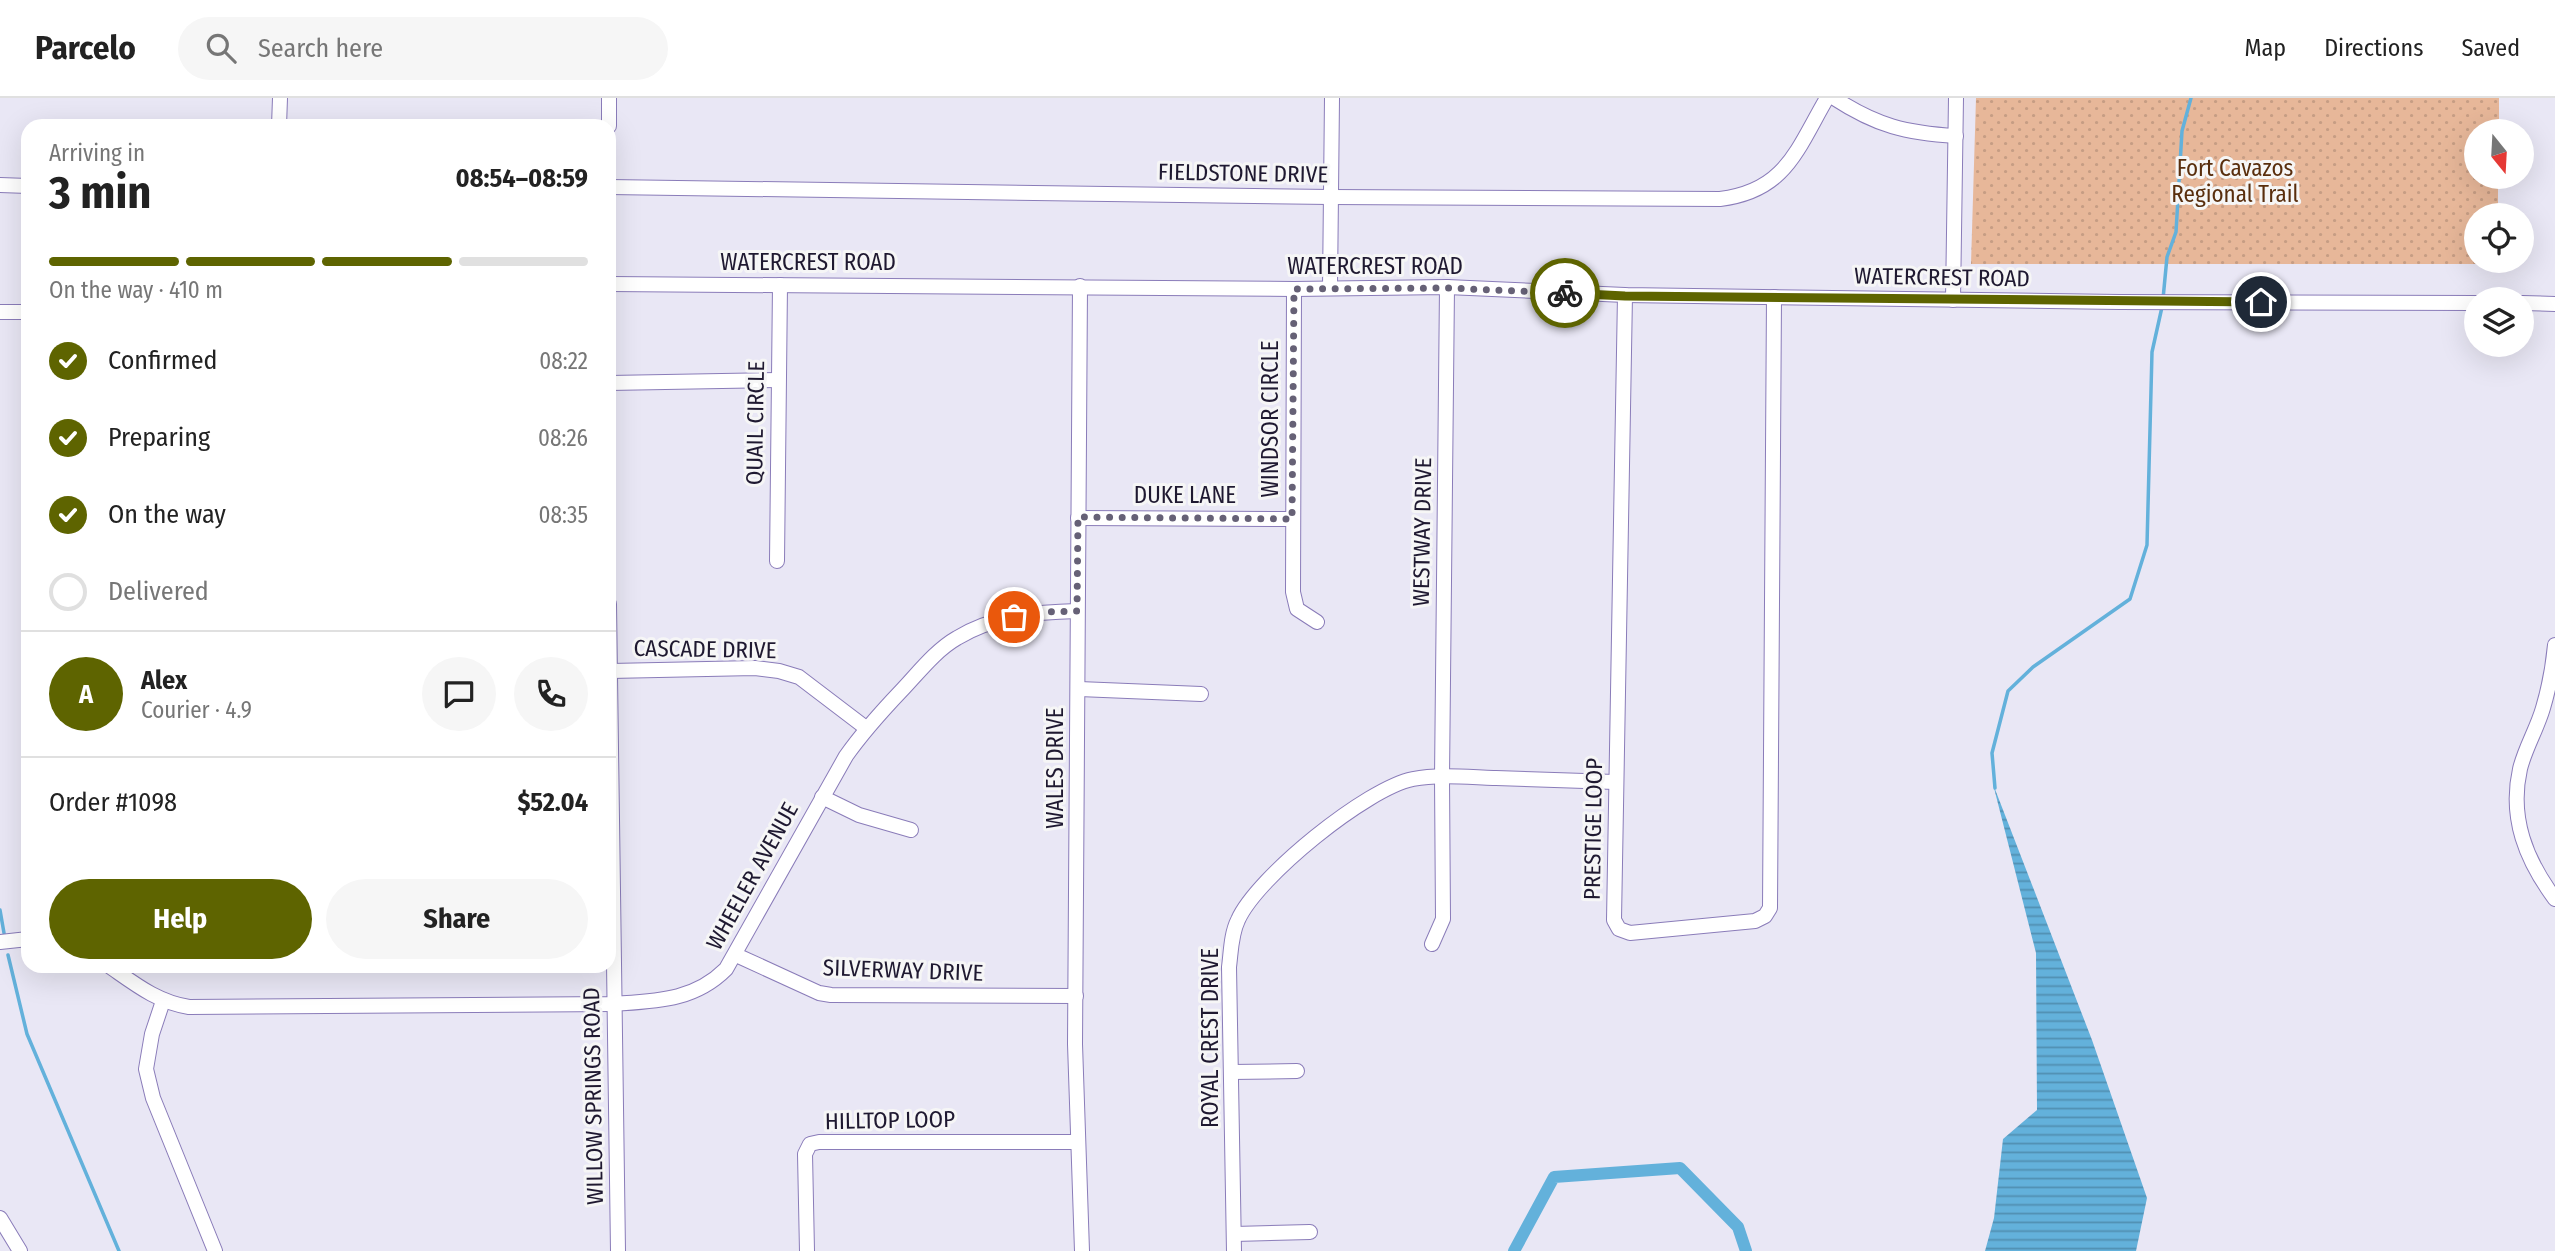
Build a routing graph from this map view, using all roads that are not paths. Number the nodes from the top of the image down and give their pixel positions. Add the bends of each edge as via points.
1 (280, 98) edge
2 (609, 98) edge
3 (1332, 98) edge
4 (1827, 98) edge
5 (1834, 98) edge
6 (1956, 98) edge
7 (279, 119) edge
8 (609, 119) edge
9 (1956, 136) junction
10 (0, 185) edge
11 (21, 186) edge
12 (616, 187) edge
13 (1330, 197) junction
14 (616, 284) edge
15 (780, 285) junction
16 (1080, 286) junction
17 (1330, 288) junction
18 (1447, 288) junction
19 (1294, 289) junction
20 (1625, 296) junction
21 (1774, 297) junction
22 (1953, 300) junction
23 (2464, 303) edge
24 (2534, 303) edge
25 (2555, 303) edge
26 (0, 312) edge
27 (21, 312) edge
28 (779, 380) junction
29 (616, 383) edge
30 (1078, 517) junction
31 (1292, 519) junction
32 (777, 561) dead end
33 (1077, 611) junction
34 (1317, 622) dead end
35 (2555, 645) edge
36 (616, 679) edge
37 (1079, 689) junction
38 (1201, 694) dead end
39 (2549, 709) edge
40 (866, 728) junction
41 (1442, 778) junction
42 (1615, 782) junction
43 (822, 797) junction
44 (911, 830) dead end
45 (2552, 891) edge
46 (21, 940) edge
47 (0, 942) edge
48 (1432, 944) dead end
49 (736, 955) junction
50 (120, 973) edge
51 (613, 973) edge
52 (1076, 996) junction
53 (163, 1001) junction
54 (613, 1004) junction
55 (1231, 1072) junction
56 (1297, 1072) dead end
57 (1077, 1142) junction
58 (2, 1225) edge
59 (1310, 1232) dead end
60 (1234, 1234) junction
61 (20, 1251) edge
62 (215, 1251) edge
63 (618, 1251) edge
64 (807, 1251) edge
65 (1082, 1251) edge
66 (1234, 1251) edge

1 - 7 street
2 - 8 street
3 - 13 street
4 - 13 street, FIELDSTONE DRIVE via 1792,159 1773,181 1735,197
5 - 9 street via 1861,116 1898,129
6 - 9 street
9 - 22 street
10 - 11 street
12 - 13 street, FIELDSTONE DRIVE
13 - 17 street
14 - 15 street, WATERCREST ROAD
15 - 16 street, WATERCREST ROAD
15 - 28 street, QUAIL CIRCLE
16 - 19 street, WATERCREST ROAD
16 - 30 street, WALES DRIVE
17 - 18 street, WATERCREST ROAD
17 - 19 street, WATERCREST ROAD
18 - 20 street, WATERCREST ROAD
18 - 41 street, WESTWAY DRIVE
19 - 31 street, WINDSOR CIRCLE
20 - 21 street, WATERCREST ROAD
20 - 42 street, PRESTIGE LOOP
21 - 22 street, WATERCREST ROAD
21 - 42 street, PRESTIGE LOOP via 1770,908 1765,916 1755,921 1630,933 1619,929 1614,920
22 - 23 street, WATERCREST ROAD
24 - 25 street
26 - 27 street
28 - 29 street
28 - 32 street, QUAIL CIRCLE
30 - 31 street, DUKE LANE
30 - 33 street, WALES DRIVE
31 - 34 street, WINDSOR CIRCLE via 1297,609
33 - 37 street, WALES DRIVE
33 - 40 street, WHEELER AVENUE via 991,622 955,639
35 - 39 street
36 - 40 street, CASCADE DRIVE via 755,668 779,671 799,677
37 - 38 street
37 - 52 street, WALES DRIVE
39 - 45 street via 2521,766 2517,815 2527,854
40 - 43 street, WHEELER AVENUE
41 - 42 street, ROYAL CREST DRIVE
41 - 48 street, WESTWAY DRIVE via 1443,919
41 - 55 street, ROYAL CREST DRIVE via 1413,779 1352,809 1273,876 1246,907 1237,921 1229,967
43 - 44 street via 859,815
43 - 49 street, WHEELER AVENUE
46 - 47 street
49 - 52 street, SILVERWAY DRIVE via 831,995
49 - 54 street, WHEELER AVENUE via 716,978 691,993 662,1001
50 - 53 street, WHEELER AVENUE
51 - 54 street, WILLOW SPRINGS ROAD
52 - 57 street, WALES DRIVE
53 - 54 street, WHEELER AVENUE via 189,1007
53 - 62 street via 146,1069 153,1098
54 - 63 street, WILLOW SPRINGS ROAD
55 - 56 street
55 - 60 street, ROYAL CREST DRIVE
57 - 64 street, HILLTOP LOOP via 810,1144 805,1154
57 - 65 street, WALES DRIVE
58 - 61 street
59 - 60 street
60 - 66 street, ROYAL CREST DRIVE

